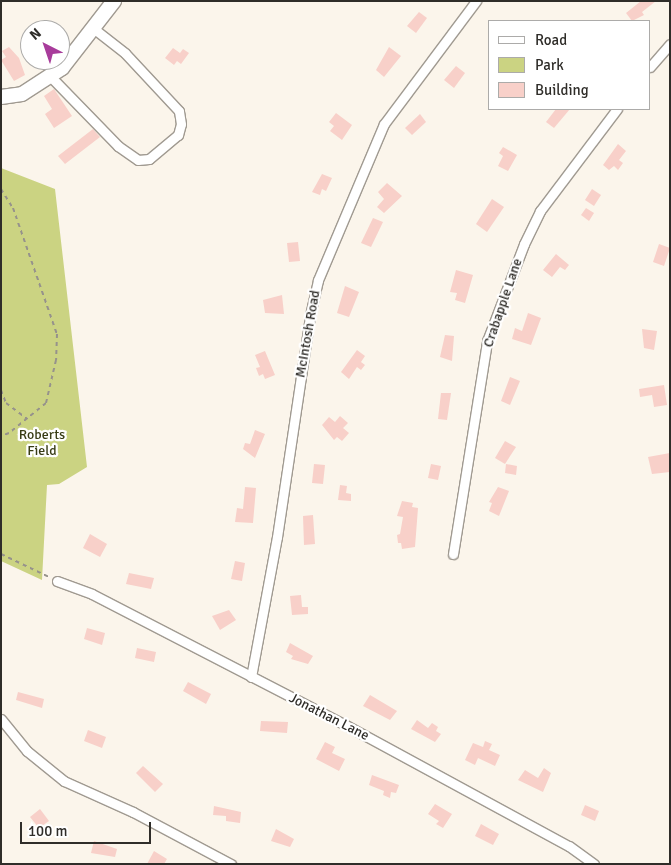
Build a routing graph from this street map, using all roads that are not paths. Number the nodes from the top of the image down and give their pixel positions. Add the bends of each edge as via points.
1 (114, 1) edge
2 (476, 1) edge
3 (94, 29) junction
4 (670, 44) edge
5 (651, 66) edge
6 (50, 76) junction
7 (1, 97) edge
8 (616, 110) edge
9 (453, 554) dead end
10 (57, 581) road end
11 (251, 677) junction
12 (1, 718) edge
13 (231, 864) edge
14 (594, 864) edge

1 - 3 main road
2 - 11 street, McIntosh Road via 384,124 318,280
3 - 6 main road via 62,68
3 - 6 street via 125,53 178,111 181,124 178,135 149,159 138,160 118,146
4 - 5 street
6 - 7 main road via 22,94
8 - 9 street, Crabapple Lane via 540,211 487,341
10 - 11 street, Jonathan Lane via 92,594
11 - 14 street, Jonathan Lane via 561,841
12 - 13 street via 27,752 64,781 133,812

